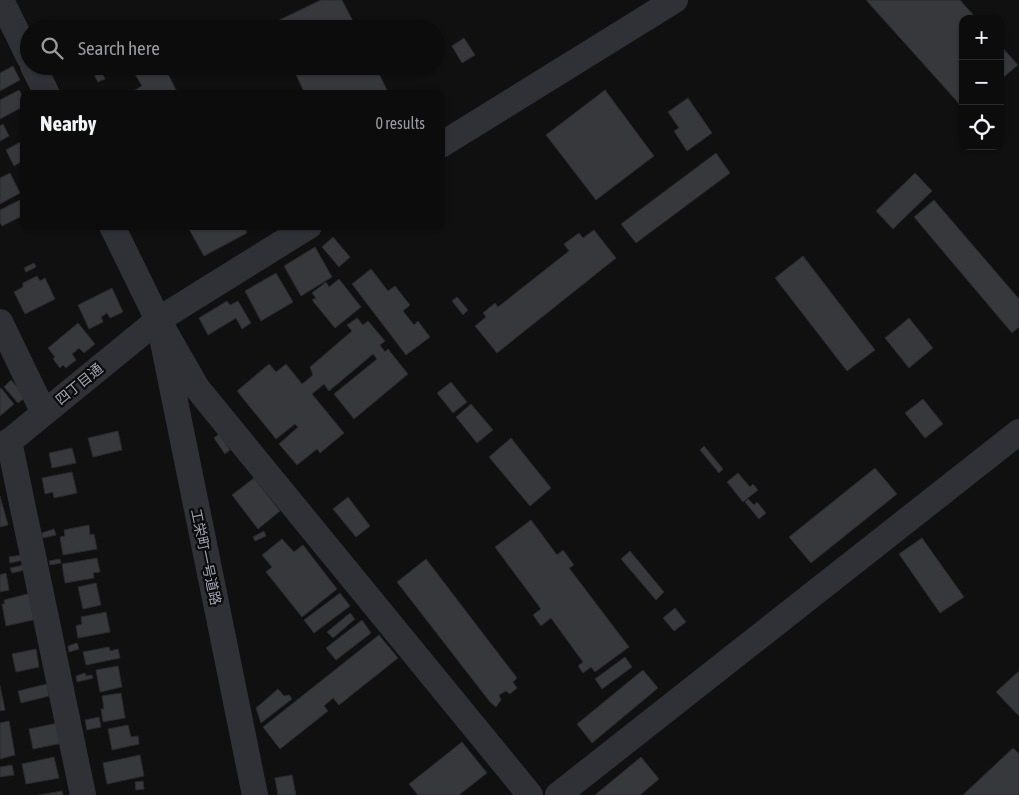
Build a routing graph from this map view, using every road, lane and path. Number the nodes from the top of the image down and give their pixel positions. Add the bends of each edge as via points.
1 (1, 0) edge
2 (675, 0) edge
3 (20, 39) edge
4 (38, 75) edge
5 (45, 90) edge
6 (445, 143) edge
7 (114, 230) edge
8 (303, 230) edge
9 (158, 320) junction
10 (0, 322) edge
11 (6, 352) edge
12 (44, 413) junction
13 (1019, 432) edge
14 (5, 445) edge
15 (84, 795) edge
16 (255, 795) edge
17 (530, 795) edge
18 (558, 795) edge

1 - 3 street
2 - 6 street
4 - 5 street
7 - 9 street
8 - 9 street, 四丁目通
9 - 12 street, 四丁目通
9 - 16 street, 工栄町一号道路
9 - 17 street via 197,388
10 - 11 street
11 - 12 street
12 - 14 street, 四丁目通
13 - 18 street
14 - 15 street

